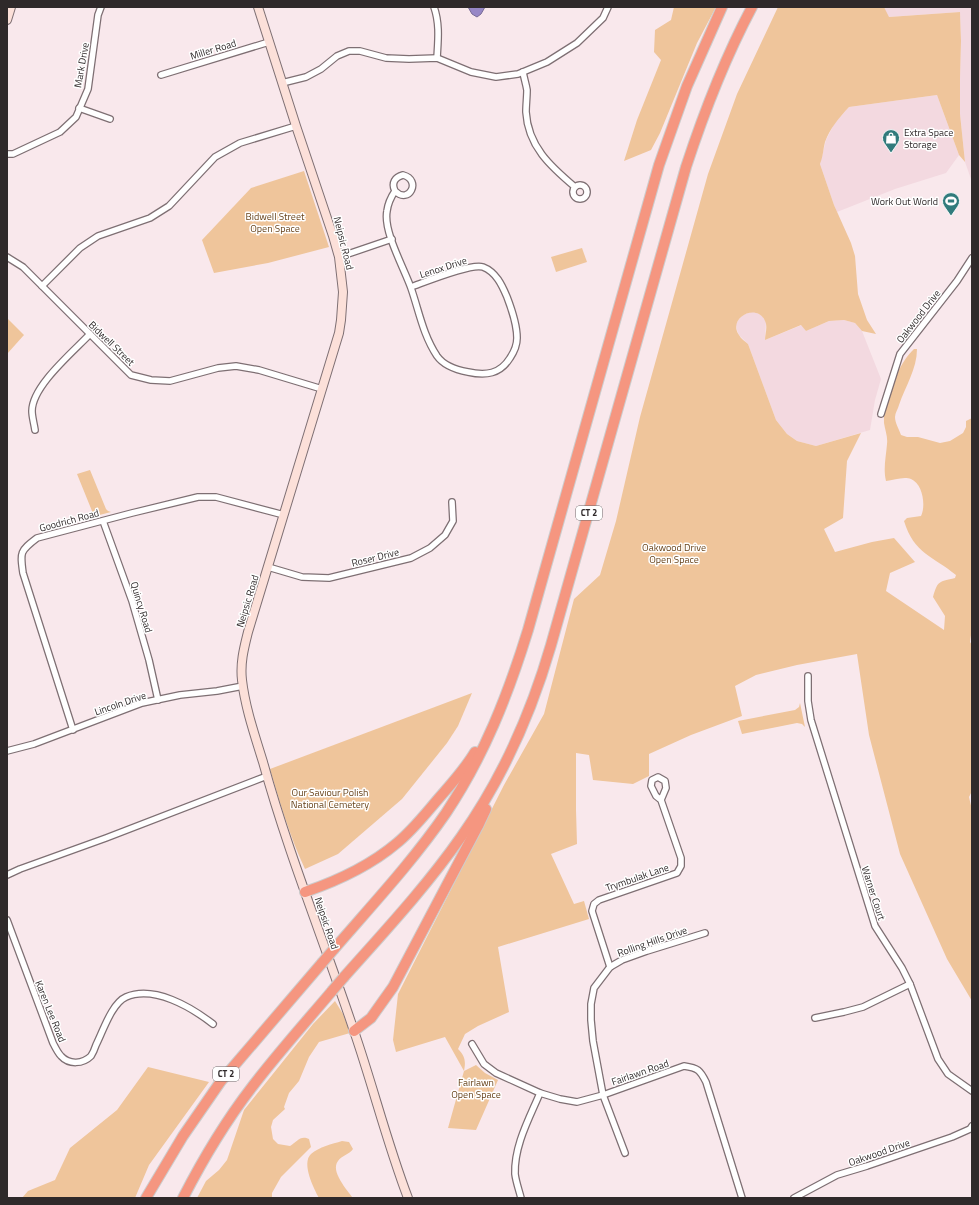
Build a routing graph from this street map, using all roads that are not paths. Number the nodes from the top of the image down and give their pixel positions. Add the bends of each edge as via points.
1 (10, 7) edge
2 (101, 7) edge
3 (258, 7) edge
4 (434, 7) edge
5 (608, 7) edge
6 (722, 7) edge
7 (752, 7) edge
8 (7, 20) edge
9 (269, 42) junction
10 (437, 58) junction
11 (523, 72) junction
12 (161, 75) dead end
13 (282, 83) junction
14 (80, 108) junction
15 (110, 119) dead end
16 (296, 126) junction
17 (7, 154) edge
18 (575, 187) dead end
19 (394, 191) dead end
20 (392, 239) junction
21 (7, 256) edge
22 (339, 257) junction
23 (972, 258) edge
24 (42, 286) junction
25 (411, 287) junction
26 (90, 334) junction
27 (322, 389) junction
28 (881, 414) dead end
29 (35, 430) dead end
30 (452, 502) dead end
31 (284, 515) junction
32 (103, 521) junction
33 (268, 567) junction
34 (808, 676) dead end
35 (243, 686) junction
36 (158, 700) junction
37 (73, 730) junction
38 (491, 732) junction
39 (7, 751) edge
40 (267, 776) junction
41 (498, 777) junction
42 (662, 800) dead end
43 (7, 875) edge
44 (305, 892) junction
45 (7, 920) edge
46 (705, 933) dead end
47 (610, 967) junction
48 (910, 984) junction
49 (815, 1018) dead end
50 (213, 1024) dead end
51 (354, 1031) junction
52 (472, 1044) dead end
53 (972, 1091) edge
54 (540, 1094) junction
55 (603, 1095) junction
56 (972, 1126) edge
57 (626, 1153) dead end
58 (146, 1198) edge
59 (183, 1198) edge
60 (408, 1198) edge
61 (521, 1198) edge
62 (742, 1198) edge
63 (794, 1198) edge

1 - 8 street
2 - 14 street, Mark Drive via 88,88
3 - 9 street, Neipsic Road
4 - 10 street via 439,34
5 - 11 street via 603,18 577,43 547,62
6 - 38 highway, CT 2 via 687,86 662,155 528,630 510,687
7 - 41 highway, CT 2 via 718,78 691,152 547,661 524,722
9 - 12 street, Miller Road
9 - 13 street, Neipsic Road
10 - 11 street via 471,72 487,75
10 - 13 street via 386,58 360,51 349,51 306,77
11 - 18 street via 527,90 526,112 529,130 538,150 554,170
13 - 16 street, Neipsic Road
14 - 15 street
14 - 17 street, Mark Drive via 76,117 60,132 13,154
16 - 22 street, Neipsic Road
16 - 24 street via 240,143 215,157 169,206 150,218 98,236 80,248
19 - 20 street, Lenox Drive via 386,212
20 - 22 street
20 - 25 street, Lenox Drive
21 - 24 street, Bidwell Street via 23,267
22 - 27 street, Neipsic Road via 343,292 342,320
23 - 28 street, Oakwood Drive via 900,354
24 - 26 street, Bidwell Street
25 - 25 street, Lenox Drive via 428,340 438,358 453,369 478,374 493,373 505,366 514,353 517,339 514,316 501,283 493,274 483,267 471,267
26 - 27 street, Bidwell Street via 131,375 150,380 170,381 218,368 236,366 259,370
26 - 29 street via 42,384 32,410
27 - 31 street, Neipsic Road
30 - 33 street, Roser Drive via 453,521 445,535 430,548 411,558 329,578 302,577
31 - 32 street, Goodrich Road via 216,497 198,497
31 - 33 street, Neipsic Road
32 - 36 street, Quincy Road via 132,601
32 - 37 street, Goodrich Road via 37,538 25,548 21,556 23,573
33 - 35 street, Neipsic Road via 243,651
34 - 48 street, Warner Court via 811,720 869,912 874,926
35 - 36 street, Lincoln Drive
35 - 40 street, Neipsic Road
36 - 37 street, Lincoln Drive
37 - 39 street, Lincoln Drive
38 - 44 highway via 483,739 470,761 449,786 396,844 358,869
38 - 58 highway, CT 2, bridge via 467,779 436,826 396,877 221,1081 178,1142
40 - 43 street
40 - 44 street, Neipsic Road
41 - 51 highway via 478,826 399,976 371,1018
41 - 59 highway, CT 2, bridge via 475,817 449,853 240,1102 205,1157
42 - 47 street, Trymbulak Lane via 681,858 681,866 677,873 594,904 592,911
44 - 51 street, Neipsic Road
45 - 50 street, Karen Lee Road via 53,1043 62,1057 72,1062 82,1062 91,1056 114,1006 125,997 141,993 165,997 198,1012
46 - 47 street, Rolling Hills Drive via 647,950
47 - 55 street, Rolling Hills Drive via 594,988 591,1004 593,1041
48 - 49 street via 863,1007
48 - 53 street, Warner Court via 938,1059 948,1074
51 - 60 street, Neipsic Road
52 - 54 street, Fairlawn Road via 484,1064 496,1073
54 - 55 street, Fairlawn Road via 577,1102
54 - 61 street via 520,1141 516,1161 515,1175
55 - 57 street, Rolling Hills Drive
55 - 62 street, Fairlawn Road via 684,1066 695,1068 706,1082
56 - 63 street, Oakwood Drive via 952,1137 837,1175

